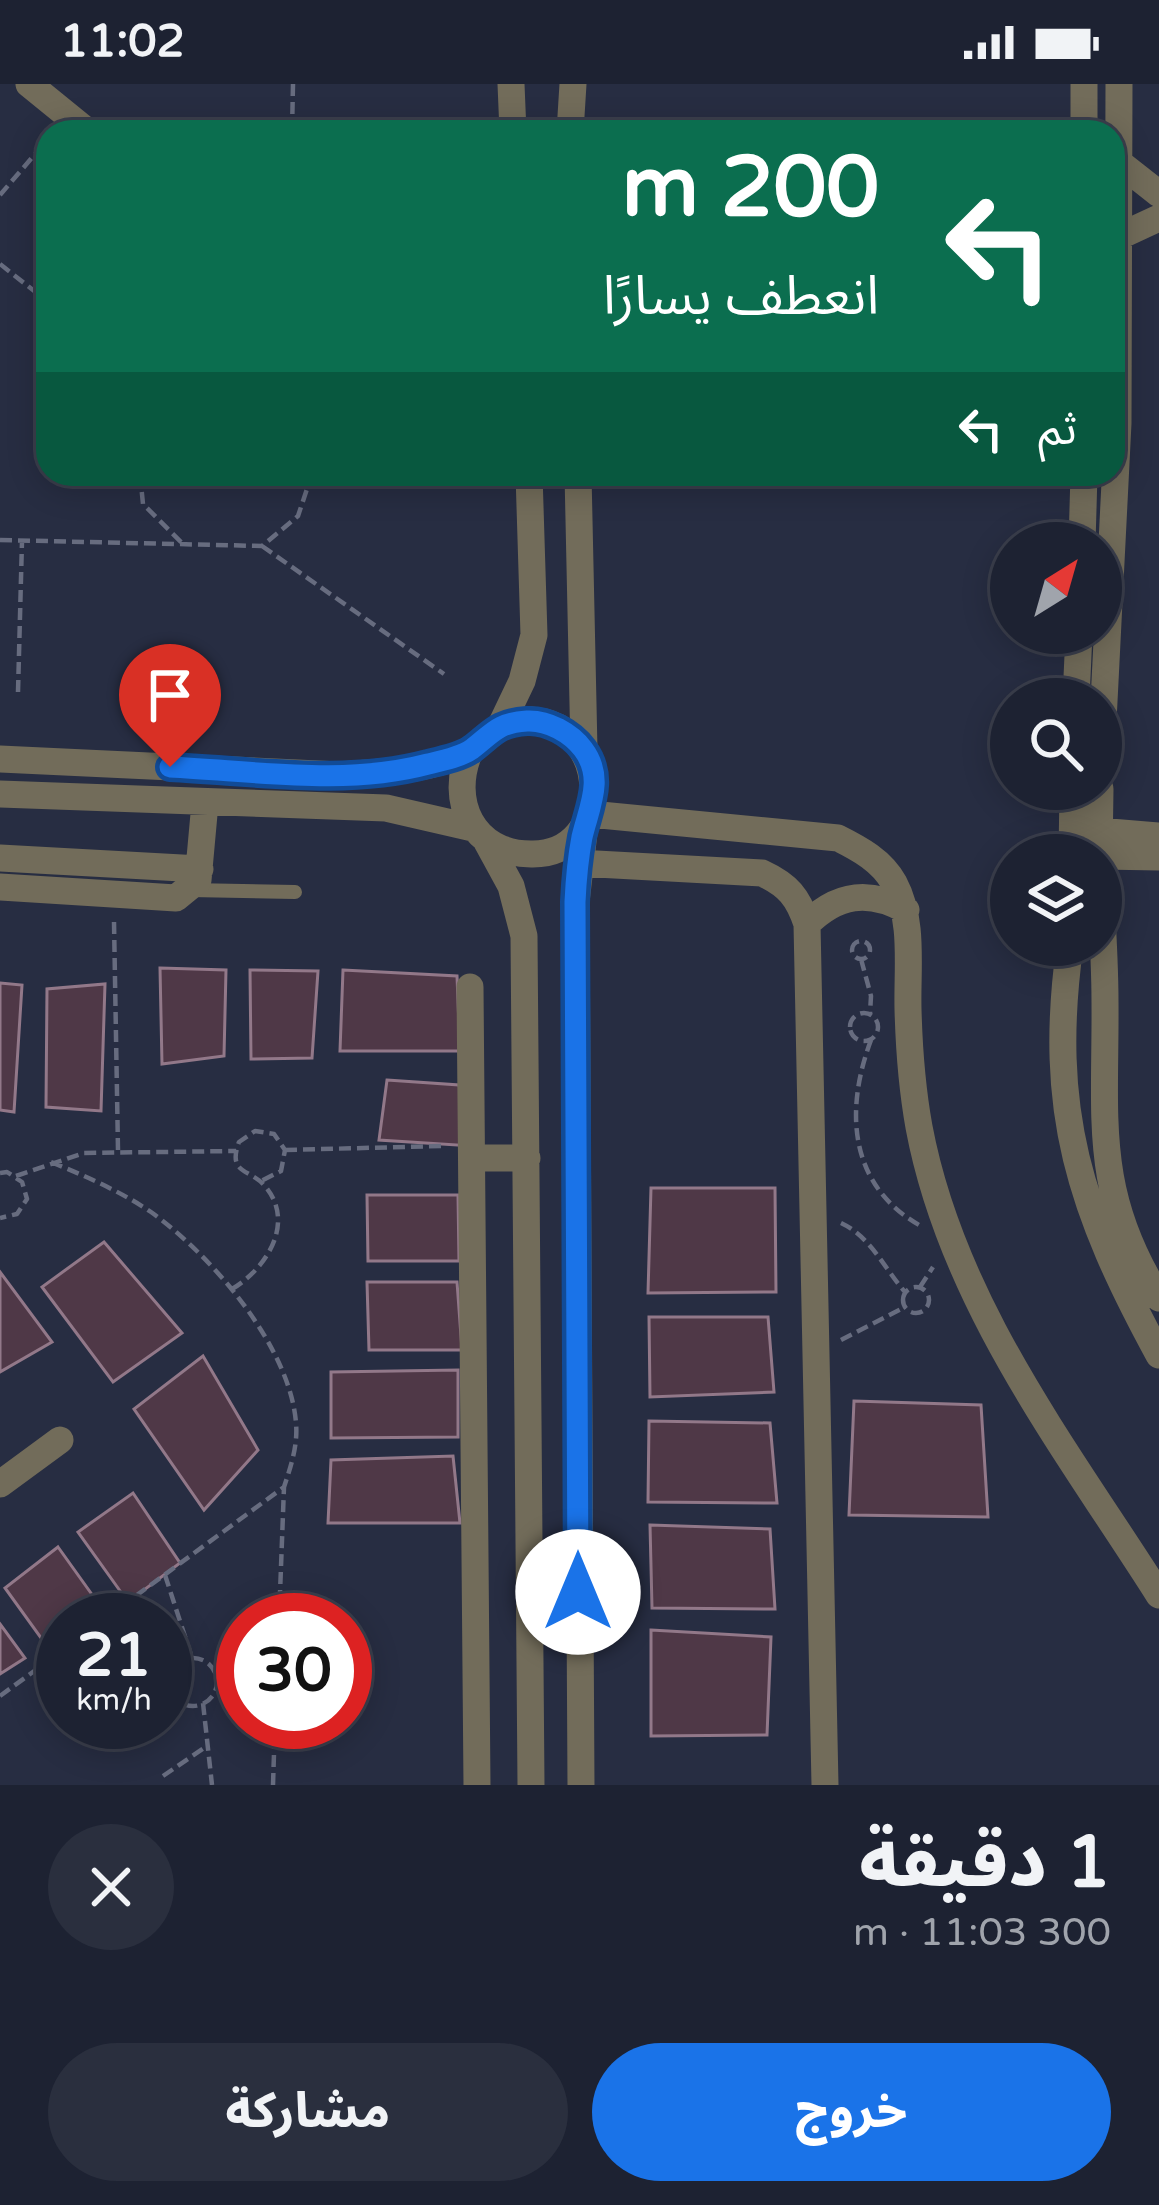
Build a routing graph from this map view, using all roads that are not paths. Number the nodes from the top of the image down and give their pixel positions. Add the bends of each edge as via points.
1 (29, 84) edge
2 (511, 84) edge
3 (573, 84) edge
4 (1084, 84) edge
5 (1119, 84) edge
6 (73, 120) edge
7 (512, 120) edge
8 (571, 120) edge
9 (1084, 120) edge
10 (1119, 120) edge
11 (1125, 168) edge
12 (1159, 194) edge
13 (1159, 218) edge
14 (1125, 234) edge
15 (529, 486) edge
16 (578, 486) edge
17 (1084, 486) edge
18 (1115, 486) edge
19 (1083, 522) edge
20 (1105, 678) edge
21 (502, 725) junction
22 (584, 750) junction
23 (470, 751) junction
24 (0, 760) edge
25 (0, 794) edge
26 (205, 803) junction
27 (588, 819) junction
28 (685, 823) junction
29 (480, 835) junction
30 (1159, 836) edge
31 (1122, 843) edge
32 (1122, 850) edge
33 (1159, 856) edge
34 (0, 858) edge
35 (578, 863) junction
36 (684, 868) junction
37 (195, 879) junction
38 (0, 887) edge
39 (295, 892) dead end
40 (906, 910) junction
41 (807, 924) junction
42 (1067, 966) edge
43 (1104, 966) edge
44 (470, 987) dead end
45 (472, 1152) junction
46 (527, 1158) junction
47 (1159, 1298) edge
48 (1159, 1355) edge
49 (60, 1440) dead end
50 (0, 1484) edge
51 (1159, 1595) edge
52 (477, 1785) edge
53 (531, 1785) edge
54 (581, 1785) edge
55 (825, 1785) edge

1 - 6 street
2 - 7 street
3 - 8 street
4 - 9 street
5 - 10 street
11 - 12 street
13 - 14 street
15 - 21 street via 534,635
16 - 22 street
17 - 19 street
18 - 20 street
21 - 22 street via 532,720 561,729
21 - 23 street
22 - 27 street via 596,792
23 - 24 street via 340,775
23 - 29 street via 460,789
25 - 26 street
26 - 29 street via 386,808
26 - 37 street
27 - 28 street
27 - 29 street via 566,844 540,855 512,854
27 - 35 street
28 - 36 street
28 - 40 street via 838,838 869,854
29 - 46 street via 511,886 524,936
30 - 31 street
32 - 33 street
34 - 37 street
35 - 36 street
35 - 54 street
36 - 41 street via 762,873 784,883
37 - 38 street via 176,898
37 - 39 lane
40 - 41 street via 864,895 822,908
40 - 51 street via 910,1070 949,1238 998,1342
41 - 55 street
42 - 48 street via 1064,1107 1082,1186
43 - 47 street via 1109,1180 1133,1256
44 - 45 street
45 - 46 street
45 - 52 street
46 - 53 street
49 - 50 street

